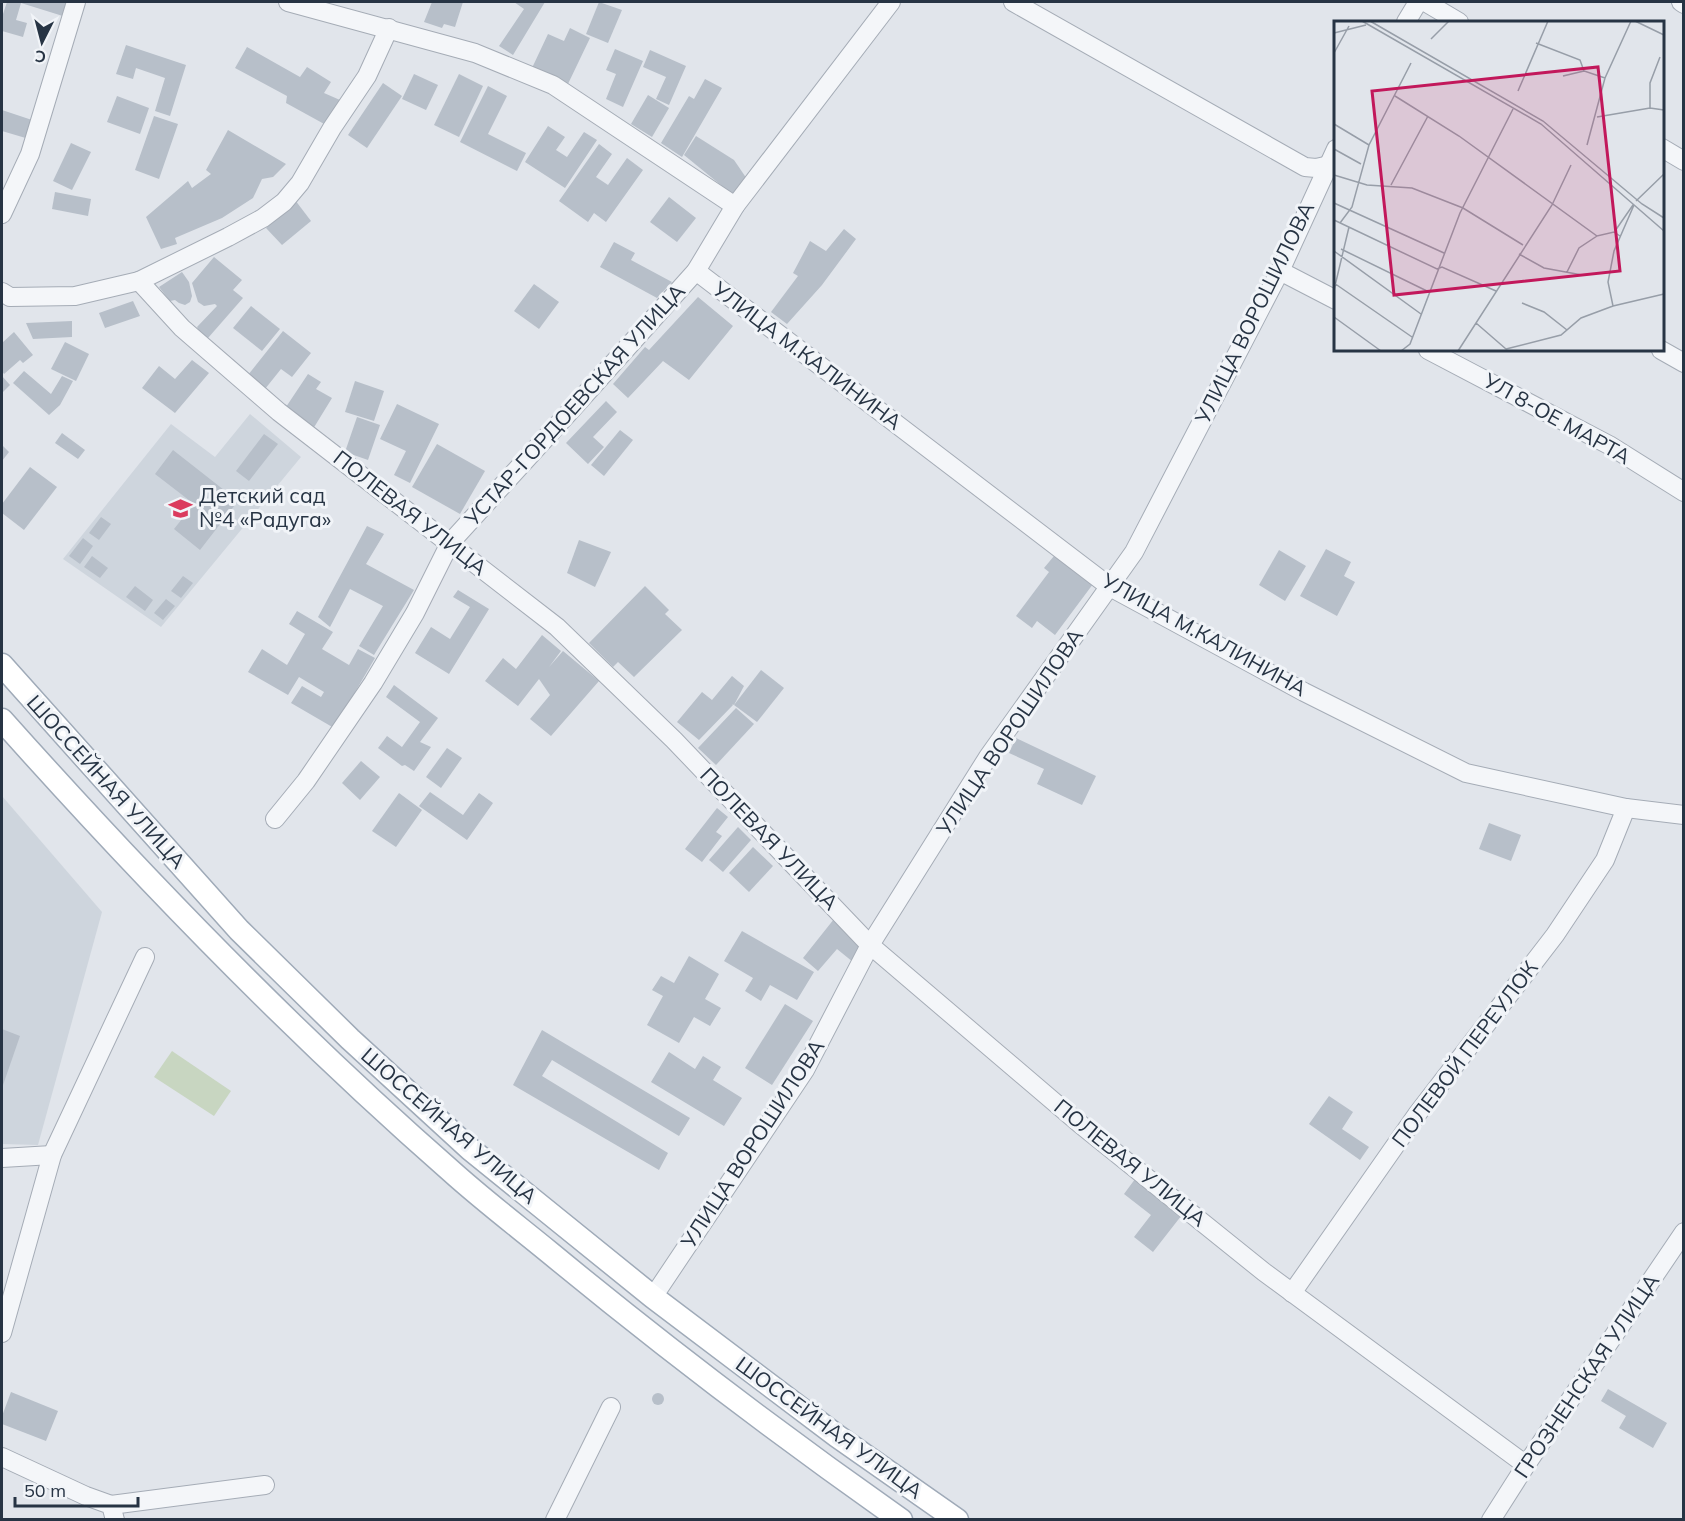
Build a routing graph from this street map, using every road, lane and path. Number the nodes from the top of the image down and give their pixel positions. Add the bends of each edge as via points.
1 (76, 2) edge
2 (288, 2) edge
3 (891, 2) edge
4 (1013, 2) edge
5 (1418, 2) edge
6 (1425, 2) edge
7 (1407, 21) edge
8 (1457, 21) edge
9 (389, 28) junction
10 (1664, 149) edge
11 (1334, 150) edge
12 (1683, 161) edge
13 (1326, 166) edge
14 (735, 206) junction
15 (2, 214) edge
16 (696, 271) junction
17 (1280, 271) junction
18 (139, 281) junction
19 (4, 298) edge
20 (1334, 299) edge
21 (1430, 351) edge
22 (1663, 351) edge
23 (1683, 363) edge
24 (1683, 492) edge
25 (450, 543) junction
26 (1110, 587) junction
27 (2, 665) edge
28 (2, 720) edge
29 (1626, 808) junction
30 (1683, 815) edge
31 (275, 819) dead end
32 (870, 945) junction
33 (145, 957) dead end
34 (52, 1155) junction
35 (2, 1158) edge
36 (1683, 1232) edge
37 (1292, 1293) junction
38 (653, 1298) junction
39 (2, 1333) edge
40 (611, 1407) dead end
41 (2, 1457) edge
42 (1526, 1465) junction
43 (265, 1485) dead end
44 (113, 1512) edge
45 (555, 1520) edge
46 (901, 1520) edge
47 (957, 1520) edge
48 (1491, 1520) edge

1 - 15 street via 30,154
2 - 9 street
3 - 14 street, УСТАР-ГОРДОЕВСКАЯ УЛИЦА
4 - 13 street via 1305,167
5 - 7 street
6 - 8 street
9 - 14 street via 475,53 553,85
9 - 18 street via 368,76 284,202 263,218
10 - 12 street
11 - 13 street, УЛИЦА ВОРОШИЛОВА
13 - 17 street, УЛИЦА ВОРОШИЛОВА
14 - 16 street, УСТАР-ГОРДОЕВСКАЯ УЛИЦА
16 - 25 street, УСТАР-ГОРДОЕВСКАЯ УЛИЦА
16 - 26 street, УЛИЦА М.КАЛИНИНА
17 - 20 street
17 - 26 street, УЛИЦА ВОРОШИЛОВА via 1134,552
18 - 19 street via 75,296
18 - 25 street, ПОЛЕВАЯ УЛИЦА via 182,328 279,412
21 - 24 street, УЛ 8-ОЕ МАРТА via 1609,445
22 - 23 street
25 - 31 street, УСТАР-ГОРДОЕВСКАЯ УЛИЦА via 415,613 373,683
25 - 32 street, ПОЛЕВАЯ УЛИЦА via 557,627 674,740
26 - 29 street, УЛИЦА М.КАЛИНИНА via 1304,692 1466,772
26 - 32 street, УЛИЦА ВОРОШИЛОВА via 988,757
27 - 38 main road, ШОССЕЙНАЯ УЛИЦА via 232,922 350,1039 470,1149
28 - 46 main road, ШОССЕЙНАЯ УЛИЦА via 181,915 323,1055 451,1171 644,1330
29 - 30 street, УЛИЦА М.КАЛИНИНА
29 - 37 street, ПОЛЕВОЙ ПЕРЕУЛОК via 1605,860 1555,935 1418,1113
32 - 37 street, ПОЛЕВАЯ УЛИЦА via 1080,1124
32 - 38 street, УЛИЦА ВОРОШИЛОВА via 805,1070
33 - 34 street
34 - 35 street
34 - 39 street
36 - 42 street, ГРОЗНЕНСКАЯ УЛИЦА
37 - 42 street, ПОЛЕВАЯ УЛИЦА
38 - 47 main road, ШОССЕЙНАЯ УЛИЦА
40 - 45 street
41 - 44 street
42 - 48 street, ГРОЗНЕНСКАЯ УЛИЦА
43 - 44 street

